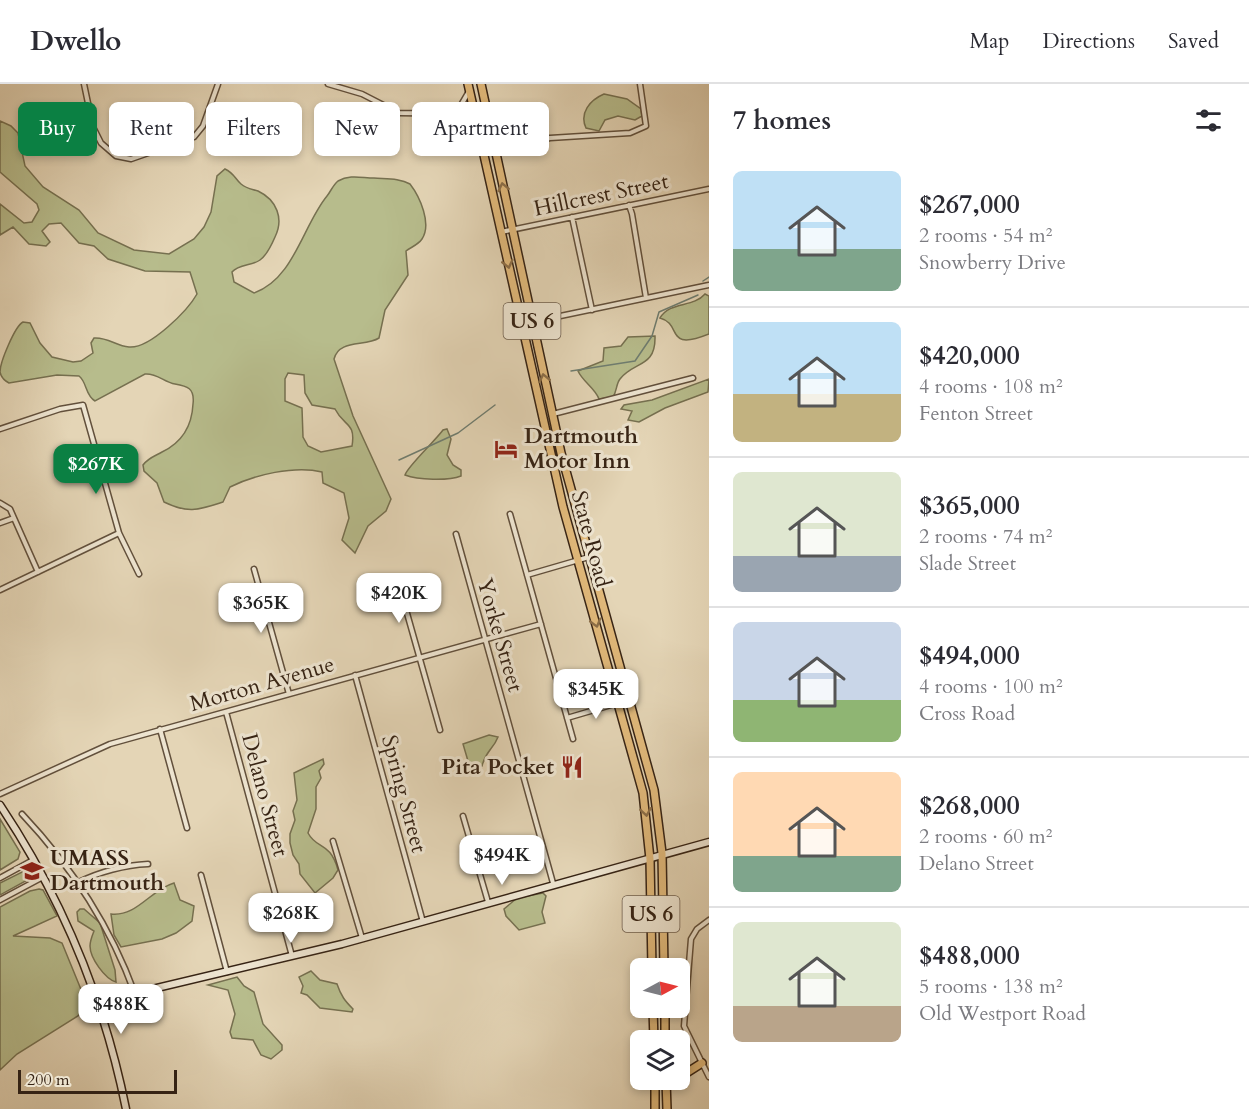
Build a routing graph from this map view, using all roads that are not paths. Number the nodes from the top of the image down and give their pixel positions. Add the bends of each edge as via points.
1 (84, 84) edge
2 (218, 84) edge
3 (328, 84) edge
4 (481, 84) edge
5 (640, 84) edge
6 (469, 85) edge
7 (464, 102) edge
8 (473, 102) edge
9 (485, 102) edge
10 (412, 113) edge
11 (549, 138) edge
12 (484, 156) edge
13 (496, 156) edge
14 (709, 189) edge
15 (629, 205) junction
16 (572, 218) junction
17 (512, 231) junction
18 (501, 232) junction
19 (709, 285) edge
20 (646, 298) junction
21 (592, 310) junction
22 (532, 321) junction
23 (521, 324) junction
24 (693, 378) dead end
25 (552, 414) junction
26 (0, 429) edge
27 (0, 503) edge
28 (510, 514) dead end
29 (14, 518) junction
30 (0, 523) edge
31 (119, 533) junction
32 (456, 534) dead end
33 (589, 557) junction
34 (578, 560) junction
35 (254, 569) dead end
36 (38, 572) junction
37 (139, 574) dead end
38 (527, 575) junction
39 (399, 585) dead end
40 (0, 590) edge
41 (541, 624) junction
42 (484, 638) junction
43 (420, 657) junction
44 (355, 675) junction
45 (289, 694) junction
46 (618, 702) junction
47 (631, 704) junction
48 (226, 712) junction
49 (567, 718) junction
50 (160, 729) junction
51 (440, 730) dead end
52 (573, 739) dead end
53 (0, 794) edge
54 (0, 805) edge
55 (22, 814) dead end
56 (464, 816) dead end
57 (187, 828) dead end
58 (333, 841) dead end
59 (709, 842) edge
60 (662, 853) junction
61 (34, 859) junction
62 (650, 859) junction
63 (148, 864) dead end
64 (201, 875) dead end
65 (43, 877) junction
66 (0, 878) edge
67 (79, 882) junction
68 (553, 883) junction
69 (0, 900) edge
70 (488, 902) junction
71 (709, 920) edge
72 (423, 922) junction
73 (362, 939) junction
74 (292, 956) junction
75 (652, 958) edge
76 (664, 958) edge
77 (227, 972) junction
78 (135, 994) junction
79 (98, 1002) junction
80 (702, 1063) junction
81 (690, 1070) edge
82 (709, 1077) edge
83 (655, 1090) edge
84 (666, 1091) edge
85 (126, 1109) edge
86 (656, 1109) edge
87 (667, 1109) edge

1 - 2 street via 93,127 101,144 116,156 132,159 195,137
3 - 10 street via 362,94 399,113
4 - 9 main road, State Road / US 6
5 - 11 street via 646,126 630,133
6 - 7 street
6 - 8 main road, State Road / US 6
12 - 18 main road, State Road / US 6
17 -> 13 main road, State Road / US 6
14 - 15 street, Hillcrest Street
15 - 16 street, Hillcrest Street
15 - 20 street
16 - 17 street, Hillcrest Street
16 - 21 street
17 - 18 street, Hillcrest Street
17 - 22 main road, State Road / US 6
18 -> 23 main road, State Road / US 6
19 - 20 street
20 - 21 street
21 - 22 street
22 - 23 street
25 -> 22 main road, State Road / US 6
23 - 34 main road, State Road / US 6
24 - 25 street
25 - 33 main road, State Road / US 6
26 - 31 street via 83,405
27 - 29 street via 7,505
28 - 38 street
29 - 30 street
29 - 36 street
31 - 36 street
31 - 37 street
32 - 42 street, Yorke Street
33 - 34 street
33 - 47 main road, State Road / US 6
34 - 38 street
34 -> 46 main road, State Road / US 6
35 - 45 street
36 - 40 street
38 - 41 street
39 - 43 street
41 - 42 street, Morton Avenue
41 - 49 street
42 - 43 street, Morton Avenue
42 - 68 street, Yorke Street
43 - 44 street, Morton Avenue
43 - 51 street
44 - 45 street, Morton Avenue
44 - 72 street, Spring Street
45 - 48 street, Morton Avenue
46 - 47 street
46 - 49 street
46 -> 62 main road, State Road / US 6 via 643,793
47 - 60 main road, State Road / US 6 via 656,799
48 - 50 street, Morton Avenue
48 - 74 street, Delano Street
49 - 52 street
50 - 53 street, Morton Avenue via 89,752
50 - 57 street
54 - 61 street
55 - 67 street
56 - 70 street
58 - 73 street
59 - 60 street
60 - 62 street
60 - 76 main road, State Road / US 6
61 - 65 street
61 - 66 street
62 - 68 street
62 - 75 main road, State Road / US 6
63 - 67 street via 134,864
64 - 77 street
65 - 69 street
65 - 79 street via 75,941
67 - 78 street via 99,914
68 - 70 street
70 - 72 street
71 - 80 street via 697,928 691,939 684,1022
72 - 73 street
73 - 74 street
74 - 77 street
77 - 78 street
78 - 79 street
79 - 85 street
80 - 81 main road
80 - 82 street
83 - 86 main road
84 - 87 main road

